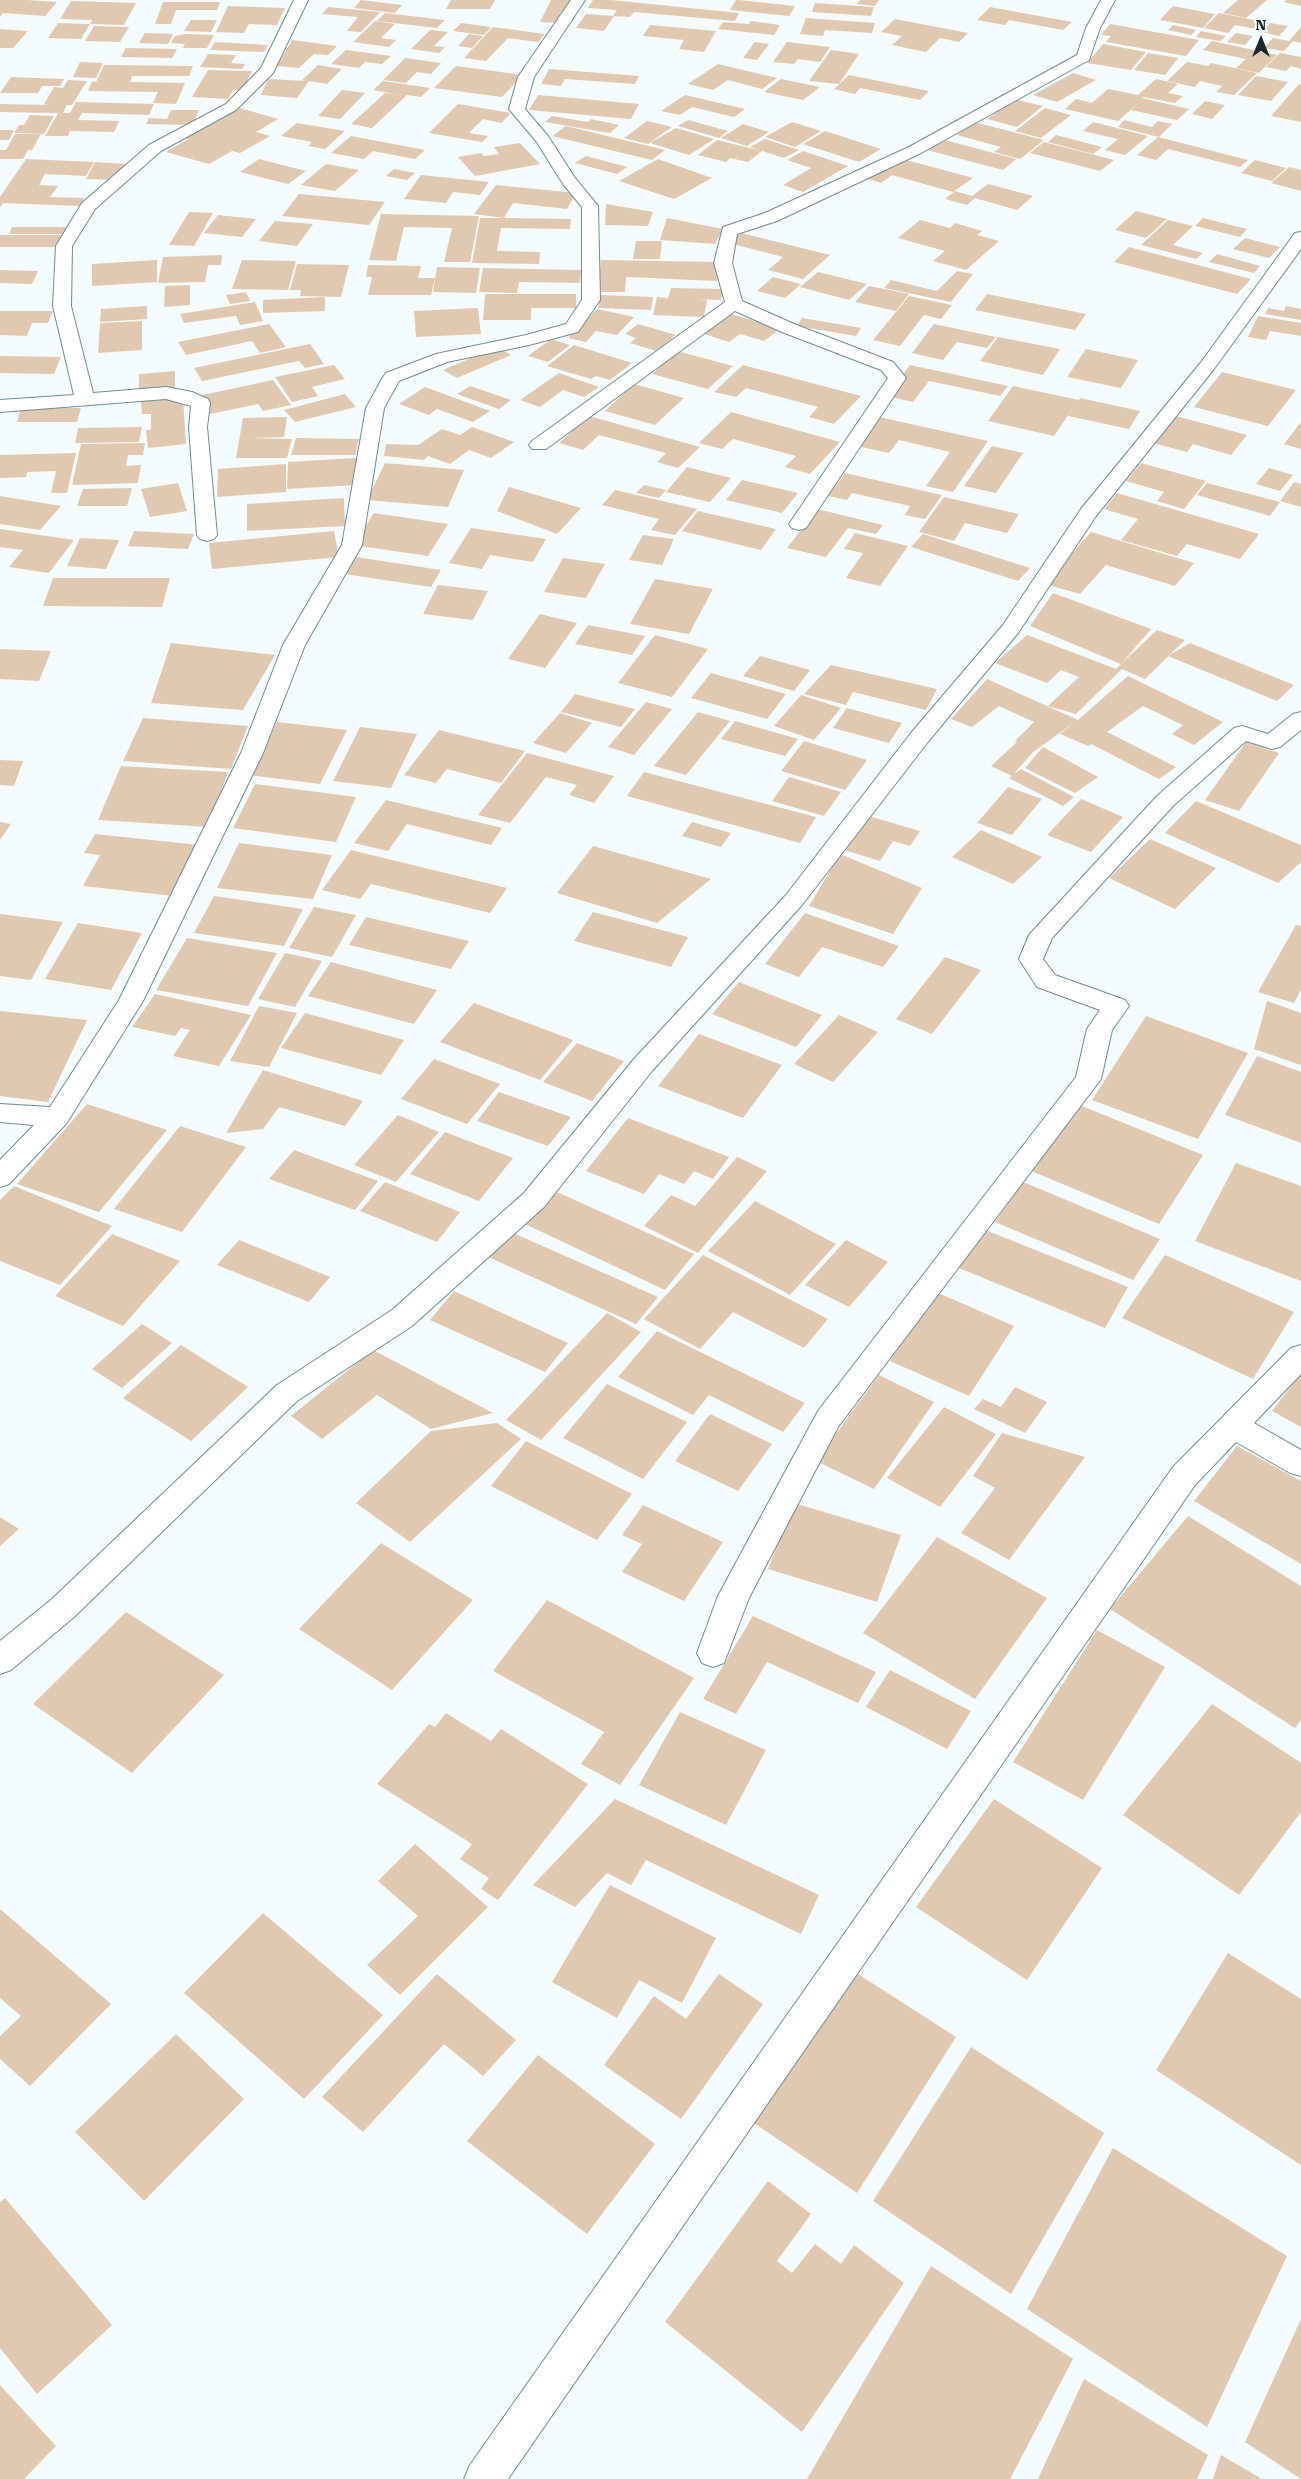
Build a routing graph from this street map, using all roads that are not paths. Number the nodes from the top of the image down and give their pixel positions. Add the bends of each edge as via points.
1 (301, 0) edge
2 (578, 0) edge
3 (1108, 0) edge
4 (1301, 237) edge
5 (734, 304) junction
6 (86, 400) junction
7 (0, 406) edge
8 (539, 445) dead end
9 (798, 524) dead end
10 (207, 535) dead end
11 (1301, 719) edge
12 (0, 1113) edge
13 (57, 1117) junction
14 (0, 1177) edge
15 (1301, 1356) edge
16 (1233, 1426) junction
17 (1301, 1464) edge
18 (713, 1652) dead end
19 (0, 1660) edge
20 (484, 2479) edge

1 - 6 street via 268,70 231,108 155,148 88,206 64,246 62,306
2 - 13 street via 526,77 517,109 590,206 591,300 572,328 442,358 392,377 376,408 352,545 294,645 252,753 131,1002
3 - 5 street via 1093,28 1084,57 915,150 771,217 729,231 723,263
4 - 19 street via 1208,365 1088,513 1011,629 919,738 794,900 643,1065 534,1200 402,1318 287,1393 63,1608
5 - 8 street
5 - 9 street via 887,366 897,378
6 - 7 street
6 - 10 street via 166,393 201,403 198,427
11 - 18 street via 1272,742 1242,733 1165,802 1041,934 1032,959 1046,981 1116,1006 1100,1029 1088,1079 828,1419 734,1596
12 - 13 street
13 - 14 street
15 - 16 street
16 - 17 street
16 - 20 street via 1184,1476

